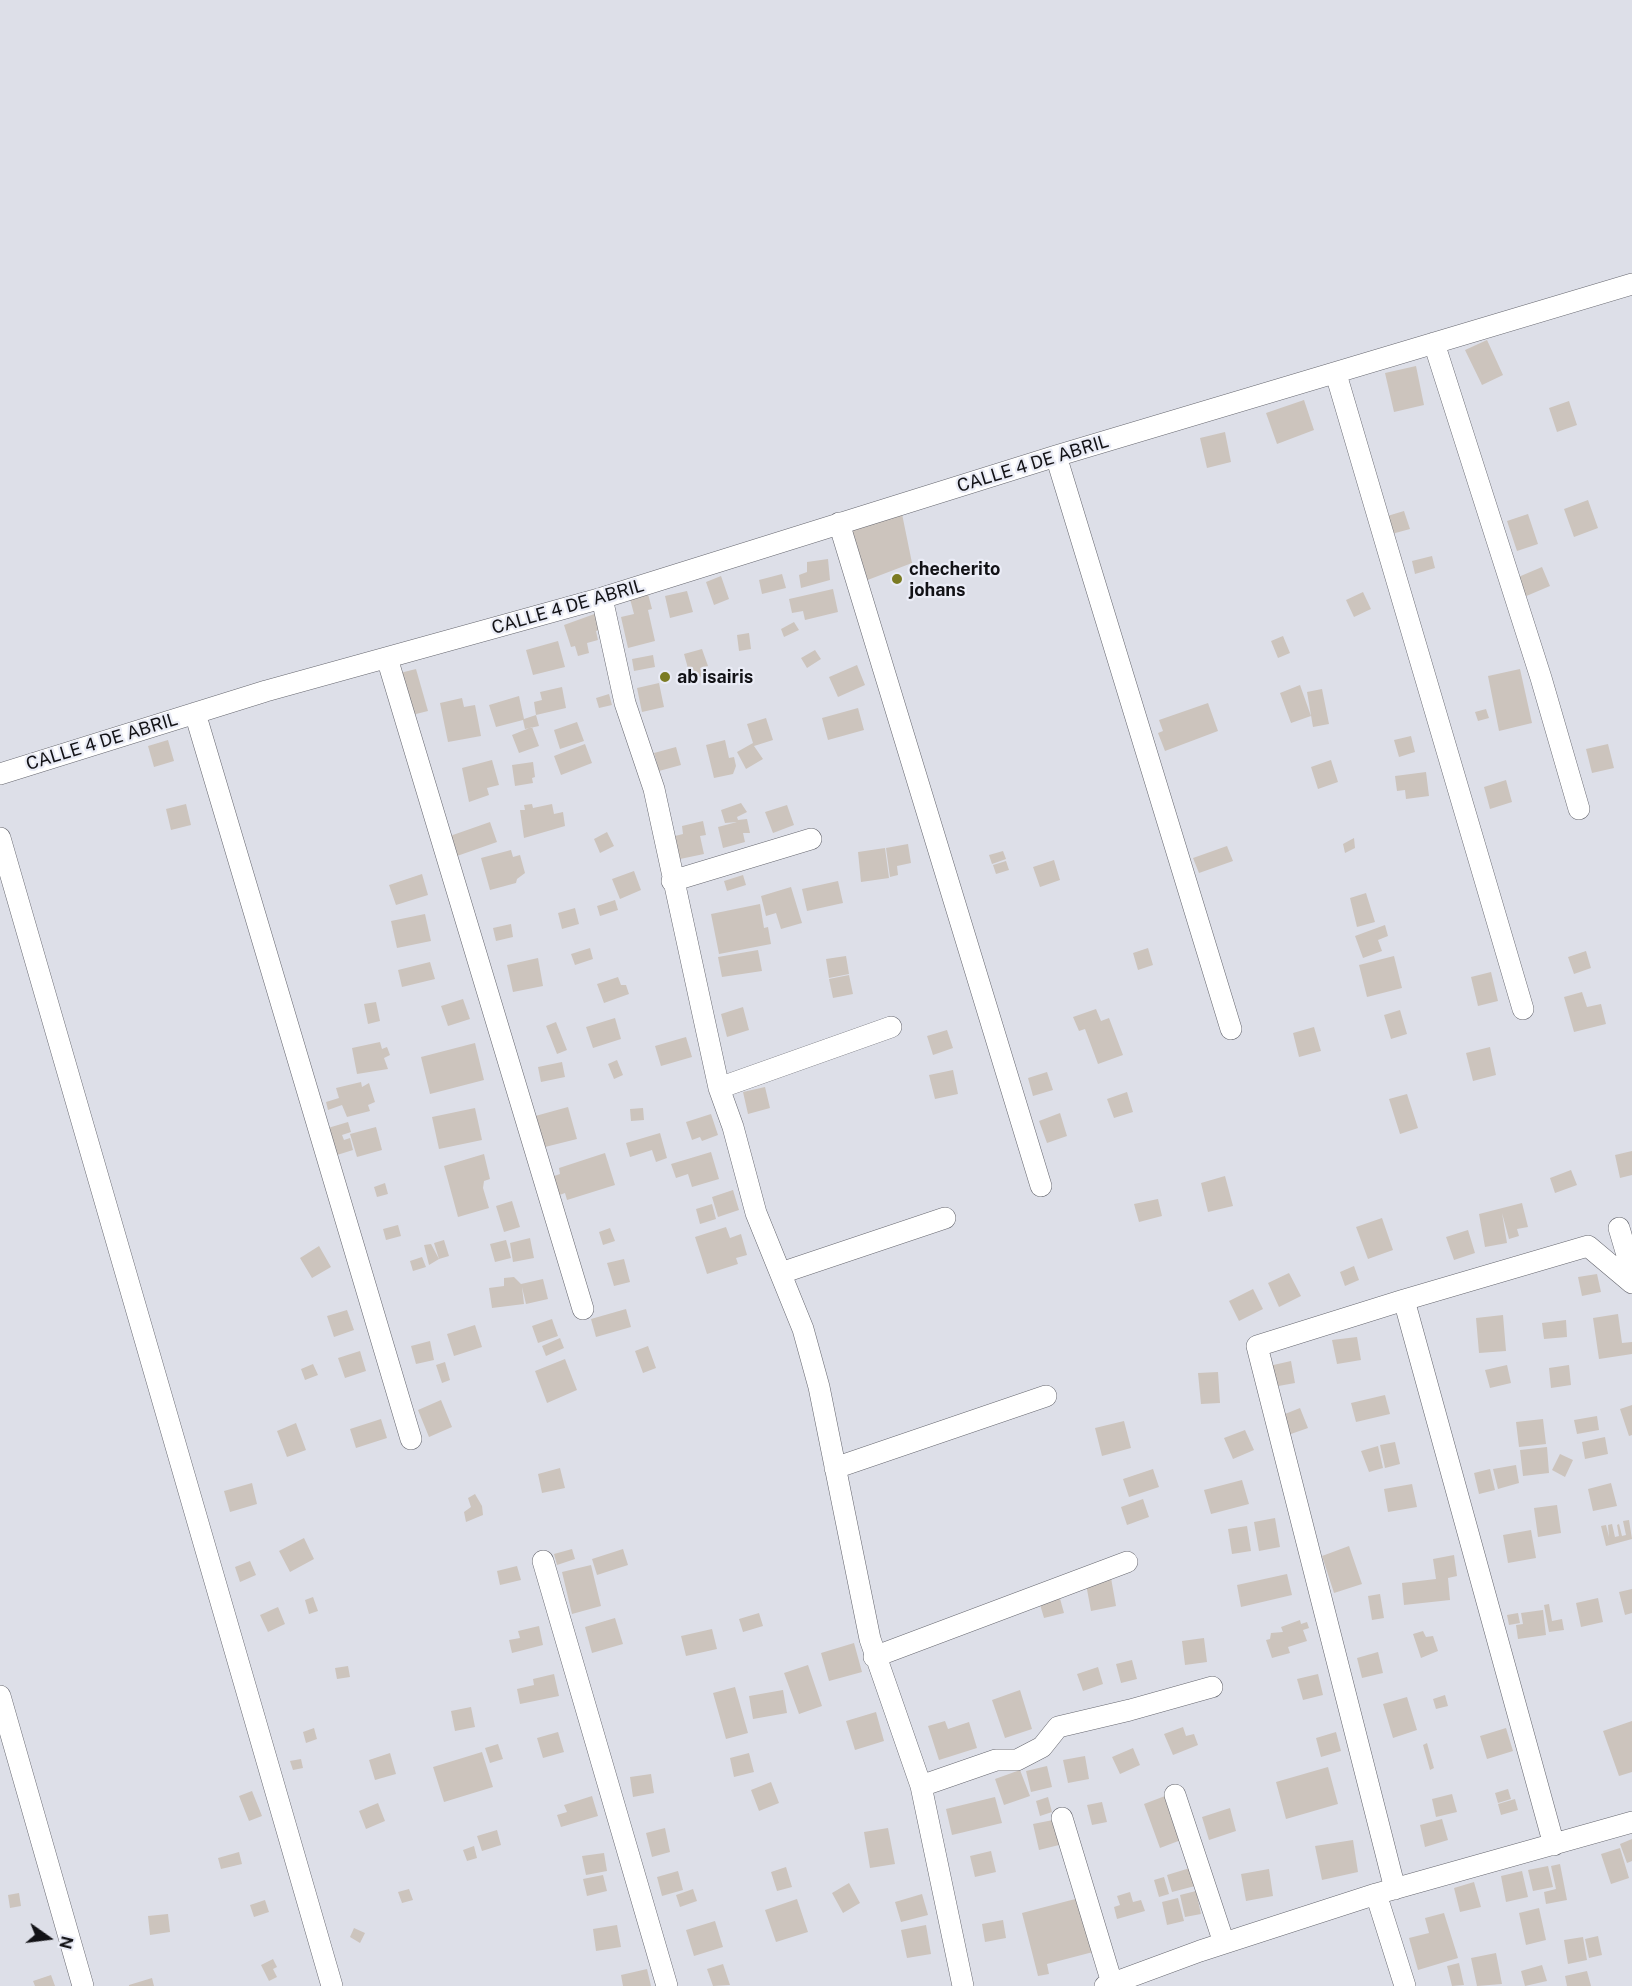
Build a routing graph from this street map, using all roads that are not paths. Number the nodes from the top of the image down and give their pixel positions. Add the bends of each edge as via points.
1 (1632, 284) edge
2 (1434, 343) junction
3 (1335, 374) junction
4 (1056, 456) junction
5 (839, 524) junction
6 (602, 598) junction
7 (387, 658) junction
8 (195, 714) junction
9 (0, 774) edge
10 (1579, 809) dead end
11 (0, 838) edge
12 (811, 839) dead end
13 (672, 881) junction
14 (1524, 1009) dead end
15 (891, 1027) dead end
16 (1231, 1029) dead end
17 (719, 1088) junction
18 (1041, 1186) dead end
19 (945, 1218) dead end
20 (1619, 1228) dead end
21 (1632, 1272) edge
22 (781, 1273) junction
23 (1632, 1283) edge
24 (1404, 1300) junction
25 (583, 1309) dead end
26 (1046, 1396) dead end
27 (411, 1439) dead end
28 (835, 1468) junction
29 (543, 1561) dead end
30 (1127, 1562) dead end
31 (874, 1657) junction
32 (1212, 1687) dead end
33 (0, 1696) edge
34 (921, 1786) junction
35 (1175, 1795) dead end
36 (1062, 1818) dead end
37 (1632, 1822) edge
38 (1554, 1845) junction
39 (1386, 1892) junction
40 (1224, 1943) junction
41 (1108, 1985) edge
42 (83, 1986) edge
43 (332, 1986) edge
44 (668, 1986) edge
45 (963, 1986) edge
46 (1405, 1986) edge

1 - 2 street, CALLE 4 DE ABRIL
2 - 3 street, CALLE 4 DE ABRIL
2 - 10 street
3 - 4 street, CALLE 4 DE ABRIL
3 - 14 street
4 - 5 street, CALLE 4 DE ABRIL
4 - 16 street
5 - 6 street, CALLE 4 DE ABRIL
5 - 18 street
6 - 7 street, CALLE 4 DE ABRIL
6 - 13 street via 625,703 654,789
7 - 8 street, CALLE 4 DE ABRIL
7 - 25 street
8 - 9 street, CALLE 4 DE ABRIL
8 - 27 street
11 - 43 street
12 - 13 street
13 - 17 street
15 - 17 street
17 - 22 street via 756,1213
19 - 22 street
20 - 21 street
22 - 28 street via 803,1329
23 - 24 street via 1588,1246
24 - 38 street
24 - 39 street via 1257,1346
26 - 28 street
28 - 31 street
29 - 44 street
30 - 31 street
31 - 34 street
32 - 34 street via 1058,1727 1042,1747 1017,1760 996,1760
33 - 42 street
34 - 45 street
35 - 40 street
36 - 41 street
37 - 38 street
38 - 39 street
39 - 40 street
39 - 46 street
40 - 41 street

